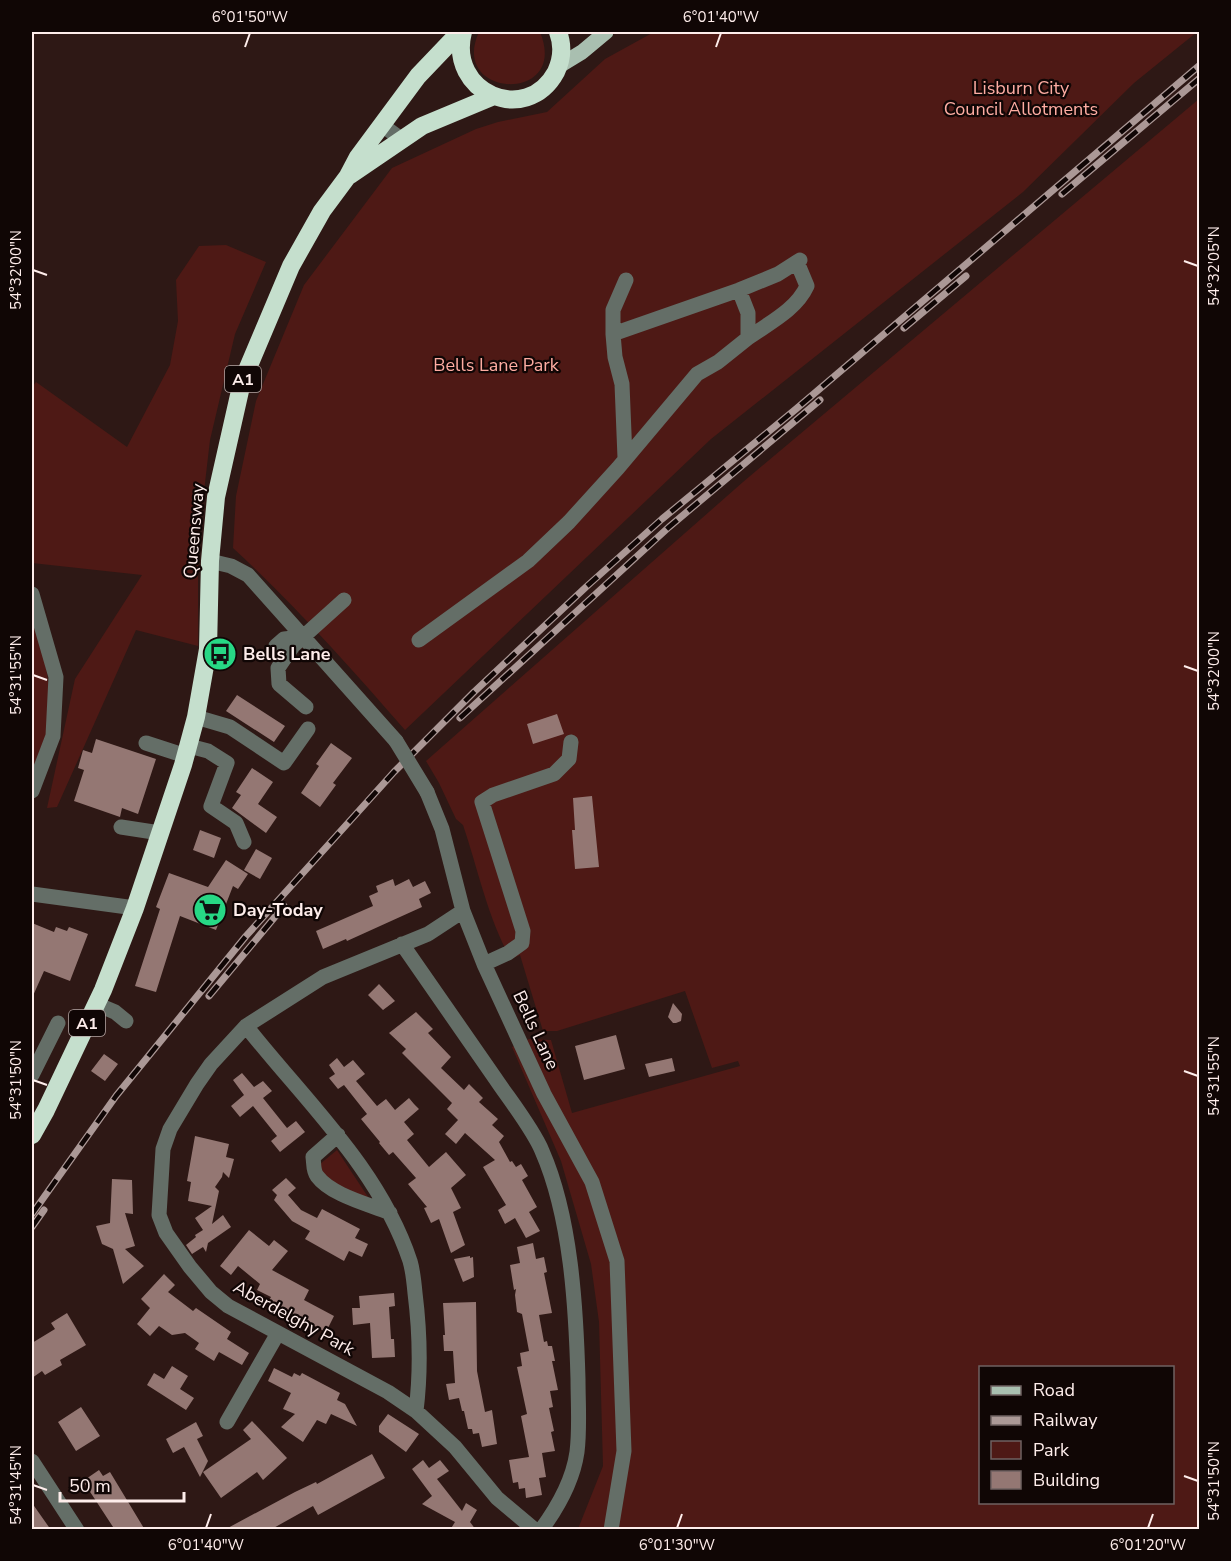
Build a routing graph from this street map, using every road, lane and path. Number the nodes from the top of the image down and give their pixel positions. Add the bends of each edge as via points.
1 (462, 32) edge
2 (558, 32) edge
3 (606, 32) edge
4 (559, 66) junction
5 (495, 96) junction
6 (382, 125) junction
7 (401, 139) junction
8 (348, 176) junction
9 (626, 279) dead end
10 (739, 290) junction
11 (613, 334) junction
12 (748, 338) junction
13 (624, 458) junction
14 (210, 561) junction
15 (32, 594) edge
16 (344, 600) dead end
17 (302, 637) junction
18 (419, 640) dead end
19 (276, 646) dead end
20 (306, 707) dead end
21 (196, 717) junction
22 (308, 729) dead end
23 (571, 742) dead end
24 (146, 743) dead end
25 (187, 751) junction
26 (32, 791) edge
27 (121, 827) dead end
28 (160, 833) junction
29 (243, 842) dead end
30 (33, 894) edge
31 (462, 907) junction
32 (135, 908) junction
33 (402, 944) junction
34 (484, 964) junction
35 (96, 1004) junction
36 (126, 1021) dead end
37 (58, 1023) dead end
38 (246, 1026) junction
39 (42, 1056) junction
40 (66, 1066) junction
41 (32, 1075) edge
42 (32, 1135) edge
43 (338, 1135) junction
44 (390, 1213) junction
45 (278, 1334) junction
46 (416, 1411) junction
47 (227, 1422) dead end
48 (32, 1461) edge
49 (77, 1530) edge
50 (535, 1530) edge
51 (542, 1530) edge
52 (611, 1530) edge

1 - 5 highway, A1 via 461,60 468,76 479,88
1 - 6 highway, Queensway / A1 via 418,76
2 - 4 highway
3 - 4 main road, A1
4 - 5 highway, A1 via 551,80 533,94 510,99
5 - 7 highway, Queensway / A1 via 444,116
6 - 7 street
6 - 8 highway, Queensway / A1
7 - 8 highway, Queensway / A1
8 - 14 highway, Queensway / A1 via 322,211 291,266 242,382 216,497
9 - 11 street via 613,310
10 - 11 street
10 - 12 street via 748,313
10 - 12 street via 799,261 807,286 787,311
11 - 13 street via 622,384
12 - 13 street via 697,374
13 - 18 street via 569,522 528,561
14 - 17 street, Bells Lane via 231,566 248,576
14 - 21 highway, Queensway / A1 via 208,649
15 - 26 street via 56,676 53,736
16 - 17 street
17 - 19 street via 284,639
17 - 20 street via 278,668 279,684
17 - 31 street, Bells Lane, bridge via 396,741 427,792 442,829
21 - 22 street via 230,727 284,763
21 - 25 highway, Queensway / A1
23 - 34 street via 569,759 554,774 482,802 523,931 518,947
24 - 25 street
25 - 28 highway, Queensway / A1
25 - 29 street via 208,751 227,763 211,806 236,823
27 - 28 street
28 - 32 highway, Queensway / A1
30 - 32 street
31 - 33 street, Aberdelghy Park via 428,934
31 - 34 street, Bells Lane
32 - 35 highway, Queensway / A1
33 - 38 street, Aberdelghy Park via 323,977
33 - 51 street via 542,1149 556,1191 566,1239 577,1339 579,1404 577,1452 569,1484
34 - 52 street, Bells Lane via 544,1094 592,1182 617,1261 624,1450
35 - 36 street
35 - 40 highway, Queensway / A1
37 - 39 street
38 - 43 street
38 - 45 street, Aberdelghy Park via 211,1064 170,1129 163,1149 159,1215 166,1233 211,1292
39 - 40 street
39 - 41 street
40 - 42 highway, Queensway / A1
43 - 44 street
43 - 44 street via 313,1157 317,1176 338,1193
44 - 46 street via 411,1263 420,1327
45 - 46 street, Aberdelghy Park
45 - 47 street
46 - 50 street, Aberdelghy Park via 455,1447 497,1498
48 - 49 street

